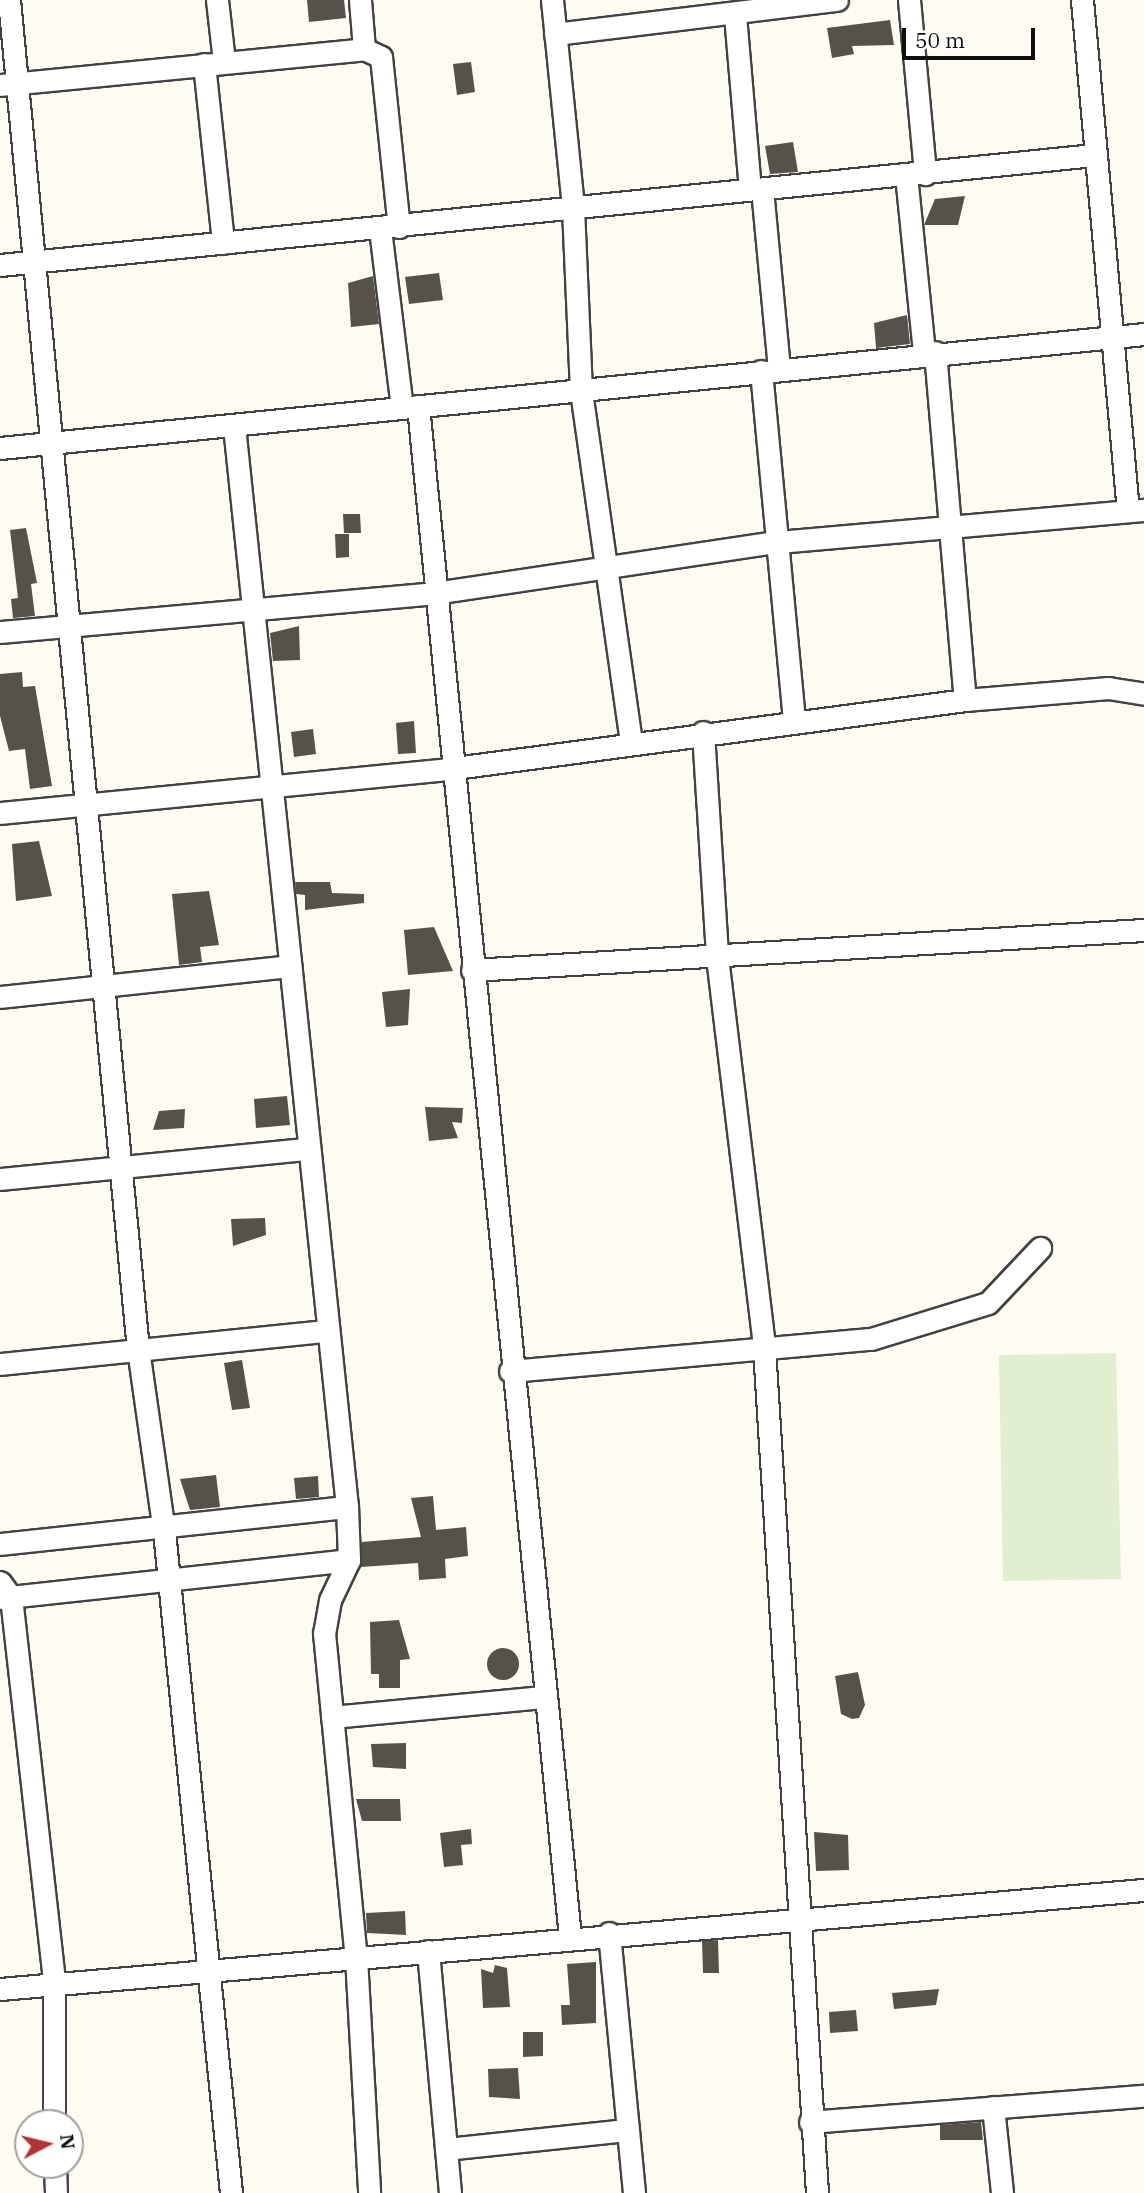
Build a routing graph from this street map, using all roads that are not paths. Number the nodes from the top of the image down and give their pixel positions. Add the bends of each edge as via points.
1 (9, 0) edge
2 (217, 0) edge
3 (360, 0) edge
4 (552, 0) edge
5 (837, 0) edge
6 (909, 0) edge
7 (1082, 0) edge
8 (745, 9) edge
9 (555, 34) junction
10 (364, 49) junction
11 (214, 62) junction
12 (8, 84) edge
13 (1095, 155) junction
14 (916, 174) junction
15 (756, 189) junction
16 (573, 208) junction
17 (389, 228) junction
18 (223, 243) junction
19 (37, 261) junction
20 (0, 265) edge
21 (1144, 334) edge
22 (1109, 337) junction
23 (929, 352) junction
24 (770, 370) junction
25 (581, 391) junction
26 (410, 407) junction
27 (234, 426) junction
28 (51, 442) junction
29 (0, 448) edge
30 (1136, 511) edge
31 (950, 530) junction
32 (777, 542) junction
33 (603, 565) junction
34 (434, 593) junction
35 (251, 608) junction
36 (68, 626) junction
37 (0, 632) edge
38 (1144, 694) edge
39 (965, 700) junction
40 (794, 719) junction
41 (703, 732) junction
42 (631, 743) junction
43 (455, 768) junction
44 (270, 789) junction
45 (85, 806) junction
46 (0, 813) edge
47 (1144, 930) edge
48 (717, 957) junction
49 (290, 966) junction
50 (472, 970) junction
51 (102, 986) junction
52 (0, 997) edge
53 (308, 1149) junction
54 (121, 1166) junction
55 (0, 1179) edge
56 (1040, 1248) dead end
57 (325, 1331) junction
58 (764, 1348) junction
59 (138, 1349) junction
60 (0, 1363) edge
61 (510, 1371) junction
62 (347, 1507) junction
63 (164, 1531) junction
64 (0, 1544) edge
65 (349, 1560) junction
66 (169, 1582) junction
67 (4, 1592) edge
68 (543, 1697) junction
69 (332, 1717) junction
70 (1144, 1891) edge
71 (795, 1918) junction
72 (609, 1933) junction
73 (570, 1936) junction
74 (428, 1951) junction
75 (356, 1957) junction
76 (208, 1971) junction
77 (54, 1982) junction
78 (0, 1989) edge
79 (1144, 2096) edge
80 (993, 2107) junction
81 (54, 2109) edge
82 (810, 2122) junction
83 (628, 2130) junction
84 (446, 2149) junction
85 (231, 2193) edge
86 (369, 2193) edge
87 (450, 2193) edge
88 (634, 2193) edge
89 (817, 2193) edge
90 (1002, 2193) edge

1 - 12 street
2 - 11 street
3 - 10 street
4 - 9 street
5 - 8 street
6 - 14 street
7 - 13 street
8 - 9 street
8 - 15 street
9 - 16 street
10 - 11 street
10 - 17 street via 381,57
11 - 12 street
11 - 18 street
12 - 19 street
13 - 14 street
13 - 22 street
14 - 15 street
14 - 23 street
15 - 16 street
15 - 24 street
16 - 17 street
16 - 25 street
17 - 18 street
17 - 26 street
18 - 19 street
19 - 20 street
19 - 28 street
21 - 22 street
22 - 23 street
22 - 30 street
23 - 24 street
23 - 31 street
24 - 25 street
24 - 32 street
25 - 26 street
25 - 33 street
26 - 27 street
26 - 34 street
27 - 28 street
27 - 35 street
28 - 29 street
28 - 36 street
30 - 31 street
31 - 32 street
31 - 39 street
32 - 33 street
32 - 40 street
33 - 34 street
33 - 42 street
34 - 35 street
34 - 43 street
35 - 36 street
35 - 44 street
36 - 37 street
36 - 45 street
38 - 39 street via 1108,688
39 - 40 street
40 - 41 street
41 - 42 street
41 - 48 street
42 - 43 street
43 - 44 street
43 - 50 street
44 - 45 street
44 - 49 street
45 - 46 street
45 - 51 street
47 - 48 street
48 - 50 street
48 - 58 street
49 - 51 street
49 - 53 street
50 - 61 street
51 - 52 street
51 - 54 street
53 - 54 street
53 - 57 street
54 - 55 street
54 - 59 street
56 - 58 street via 988,1303 872,1339
57 - 59 street
57 - 62 street
58 - 61 street
58 - 71 street
59 - 60 street
59 - 63 street
61 - 68 street
62 - 63 street
62 - 65 street
63 - 64 street
63 - 66 street
65 - 66 street
65 - 69 street via 330,1600 324,1633
66 - 67 street
66 - 76 street
67 - 77 street
68 - 69 street
68 - 73 street
69 - 75 street
70 - 71 street
71 - 72 street
71 - 82 street
72 - 73 street
72 - 83 street
73 - 74 street
74 - 75 street
74 - 84 street
75 - 76 street
75 - 86 street
76 - 77 street
76 - 85 street
77 - 78 street
77 - 81 street
79 - 80 street
80 - 82 street
80 - 90 street
82 - 89 street
83 - 84 street
83 - 88 street
84 - 87 street

